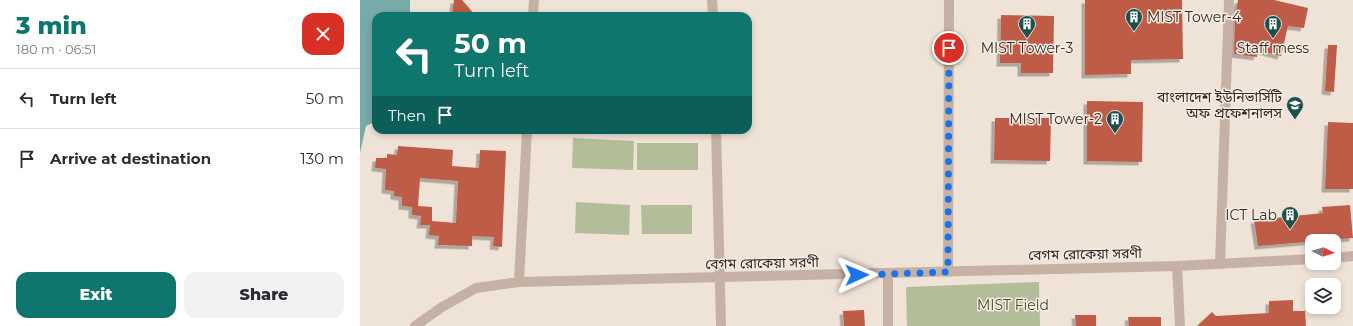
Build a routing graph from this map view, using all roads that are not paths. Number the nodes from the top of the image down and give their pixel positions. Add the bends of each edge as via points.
1 (534, 0) edge
2 (712, 0) edge
3 (949, 0) edge
4 (1228, 0) edge
5 (533, 12) edge
6 (713, 12) edge
7 (527, 134) edge
8 (716, 134) edge
9 (1353, 256) edge
10 (1341, 257) edge
11 (1305, 259) edge
12 (1220, 264) junction
13 (1177, 266) junction
14 (948, 272) junction
15 (888, 274) junction
16 (720, 277) junction
17 (519, 282) junction
18 (415, 326) edge
19 (721, 326) edge
20 (888, 326) edge
21 (1180, 326) edge

1 - 5 street
2 - 6 street
3 - 14 street
4 - 12 street
7 - 17 street
8 - 16 street
9 - 10 street
11 - 12 street, বেগম রোকেয়া সরণী
12 - 13 street, বেগম রোকেয়া সরণী
13 - 14 street, বেগম রোকেয়া সরণী
13 - 21 street
14 - 15 street, বেগম রোকেয়া সরণী
15 - 16 street, বেগম রোকেয়া সরণী
15 - 20 street
16 - 17 street, বেগম রোকেয়া সরণী
16 - 19 street
17 - 18 street, বেগম রোকেয়া সরণী via 476,288

